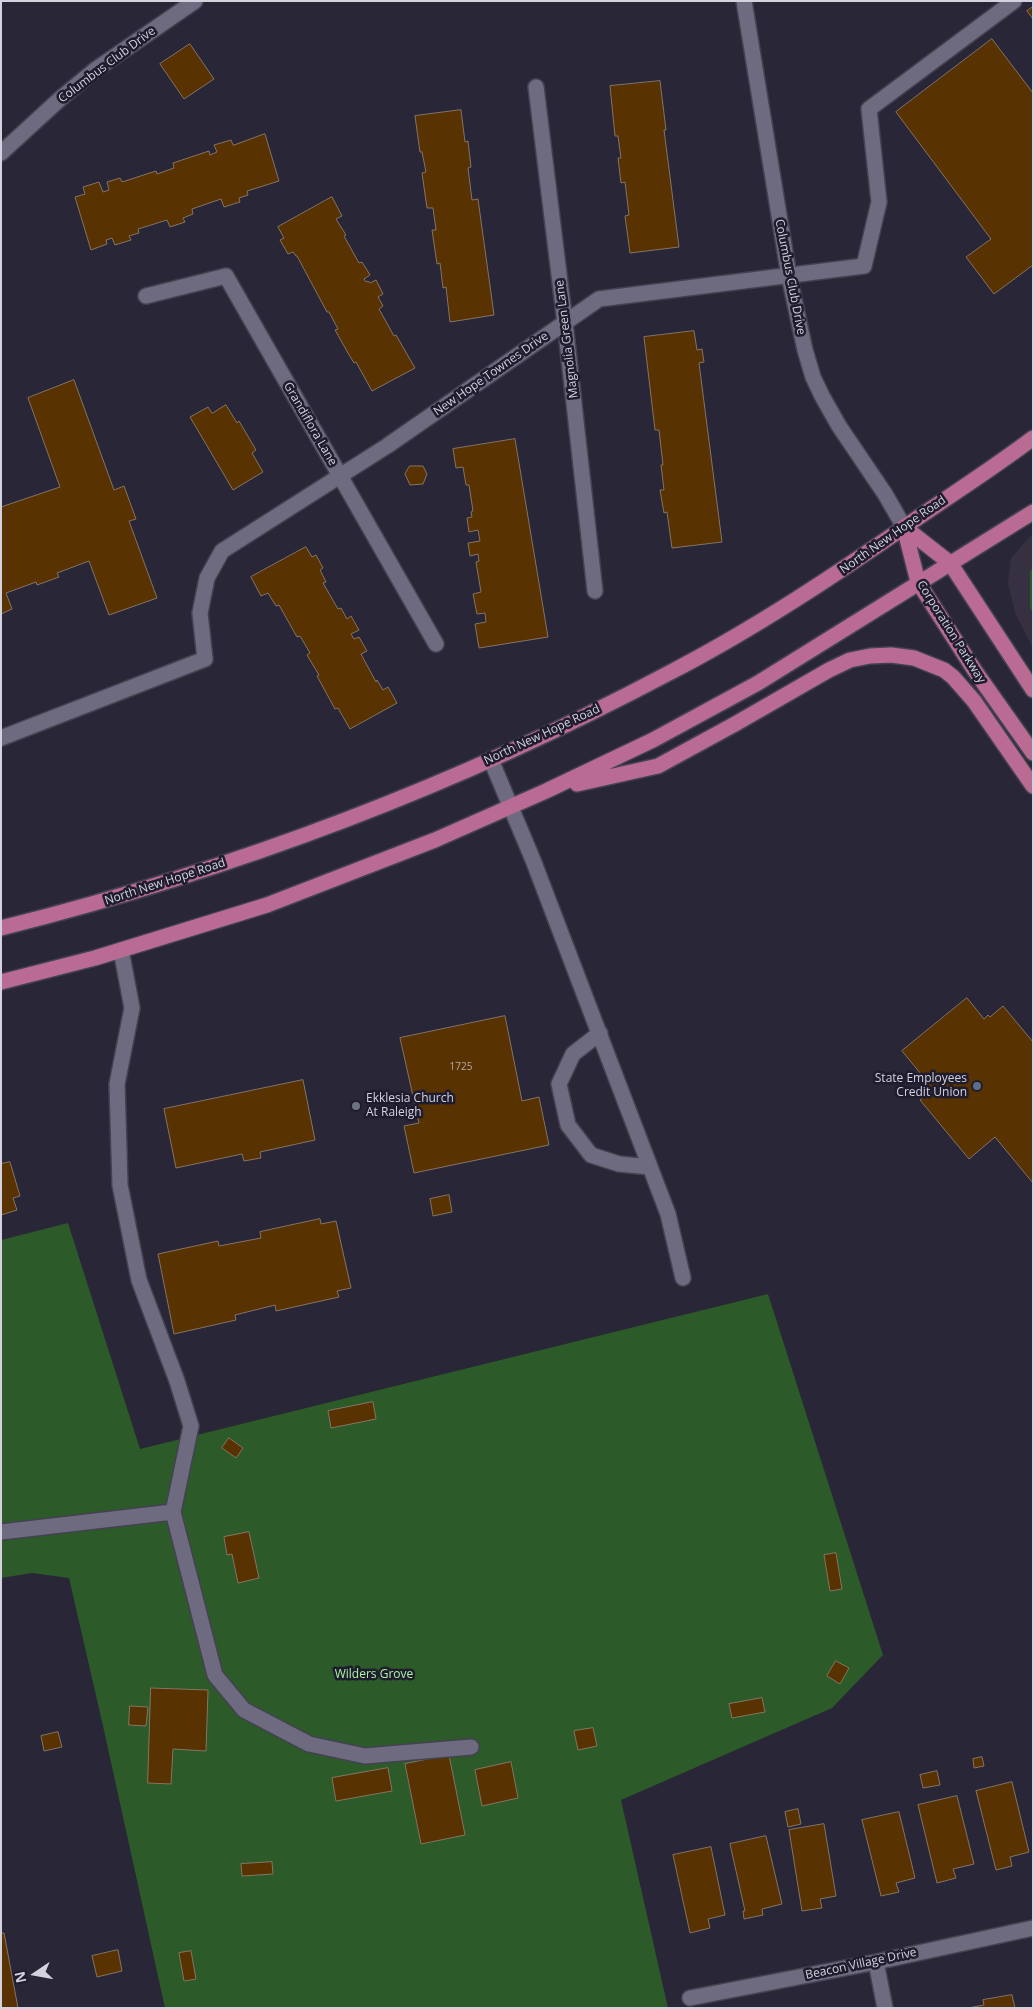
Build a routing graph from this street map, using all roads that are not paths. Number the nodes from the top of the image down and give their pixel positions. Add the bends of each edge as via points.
1 (195, 1) edge
2 (744, 1) edge
3 (1014, 1) edge
4 (536, 87) dead end
5 (1, 153) edge
6 (788, 276) junction
7 (146, 296) dead end
8 (565, 323) junction
9 (1033, 438) edge
10 (339, 476) junction
11 (1033, 512) edge
12 (904, 528) junction
13 (950, 563) junction
14 (918, 582) junction
15 (595, 591) dead end
16 (436, 644) dead end
17 (1033, 690) edge
18 (1, 738) edge
19 (1033, 753) edge
20 (492, 760) junction
21 (1033, 786) edge
22 (546, 791) junction
23 (511, 807) junction
24 (1, 928) edge
25 (120, 950) junction
26 (1, 982) edge
27 (600, 1033) junction
28 (650, 1167) junction
29 (683, 1278) dead end
30 (173, 1512) junction
31 (1, 1532) edge
32 (471, 1746) dead end
33 (1033, 1928) edge
34 (876, 1962) junction
35 (690, 1998) dead end
36 (885, 2008) edge

1 - 5 street, Columbus Club Drive via 89,76
2 - 6 street, Columbus Club Drive
3 - 6 street, New Hope Townes Drive via 869,109 879,202 864,266
4 - 8 street, Magnolia Green Lane
6 - 8 street, New Hope Townes Drive via 599,299
6 - 12 street, Columbus Club Drive via 813,377 839,426
7 - 10 street, Grandiflora Lane via 226,276
8 - 10 street, New Hope Townes Drive
8 - 15 street, Magnolia Green Lane
9 - 12 main road, North New Hope Road
10 - 16 street, Grandiflora Lane
10 - 18 street, New Hope Townes Drive via 222,551 207,578 200,614 205,659
11 - 13 main road
12 - 13 main road
12 - 14 main road, Corporation Parkway
12 - 20 main road, North New Hope Road via 819,586 670,673
13 - 14 main road
13 - 17 main road
14 - 19 main road, Corporation Parkway
14 - 22 main road via 758,683 644,744
20 - 23 street
20 - 24 main road, North New Hope Road via 359,815 201,872
21 - 22 main road via 974,701 953,677 914,658 891,655 850,660 829,670 658,766
22 - 23 main road
23 - 25 main road via 267,905
23 - 27 street
25 - 26 main road
25 - 30 street via 132,1008 116,1084 120,1185 139,1280 191,1426
27 - 28 street
27 - 28 street via 573,1054 559,1084 568,1125 591,1154 620,1164
28 - 29 street via 668,1214
30 - 31 street
30 - 32 street via 215,1675 244,1710 309,1744 364,1756
33 - 34 street, Beacon Village Drive
34 - 35 street, Beacon Village Drive
34 - 36 street

